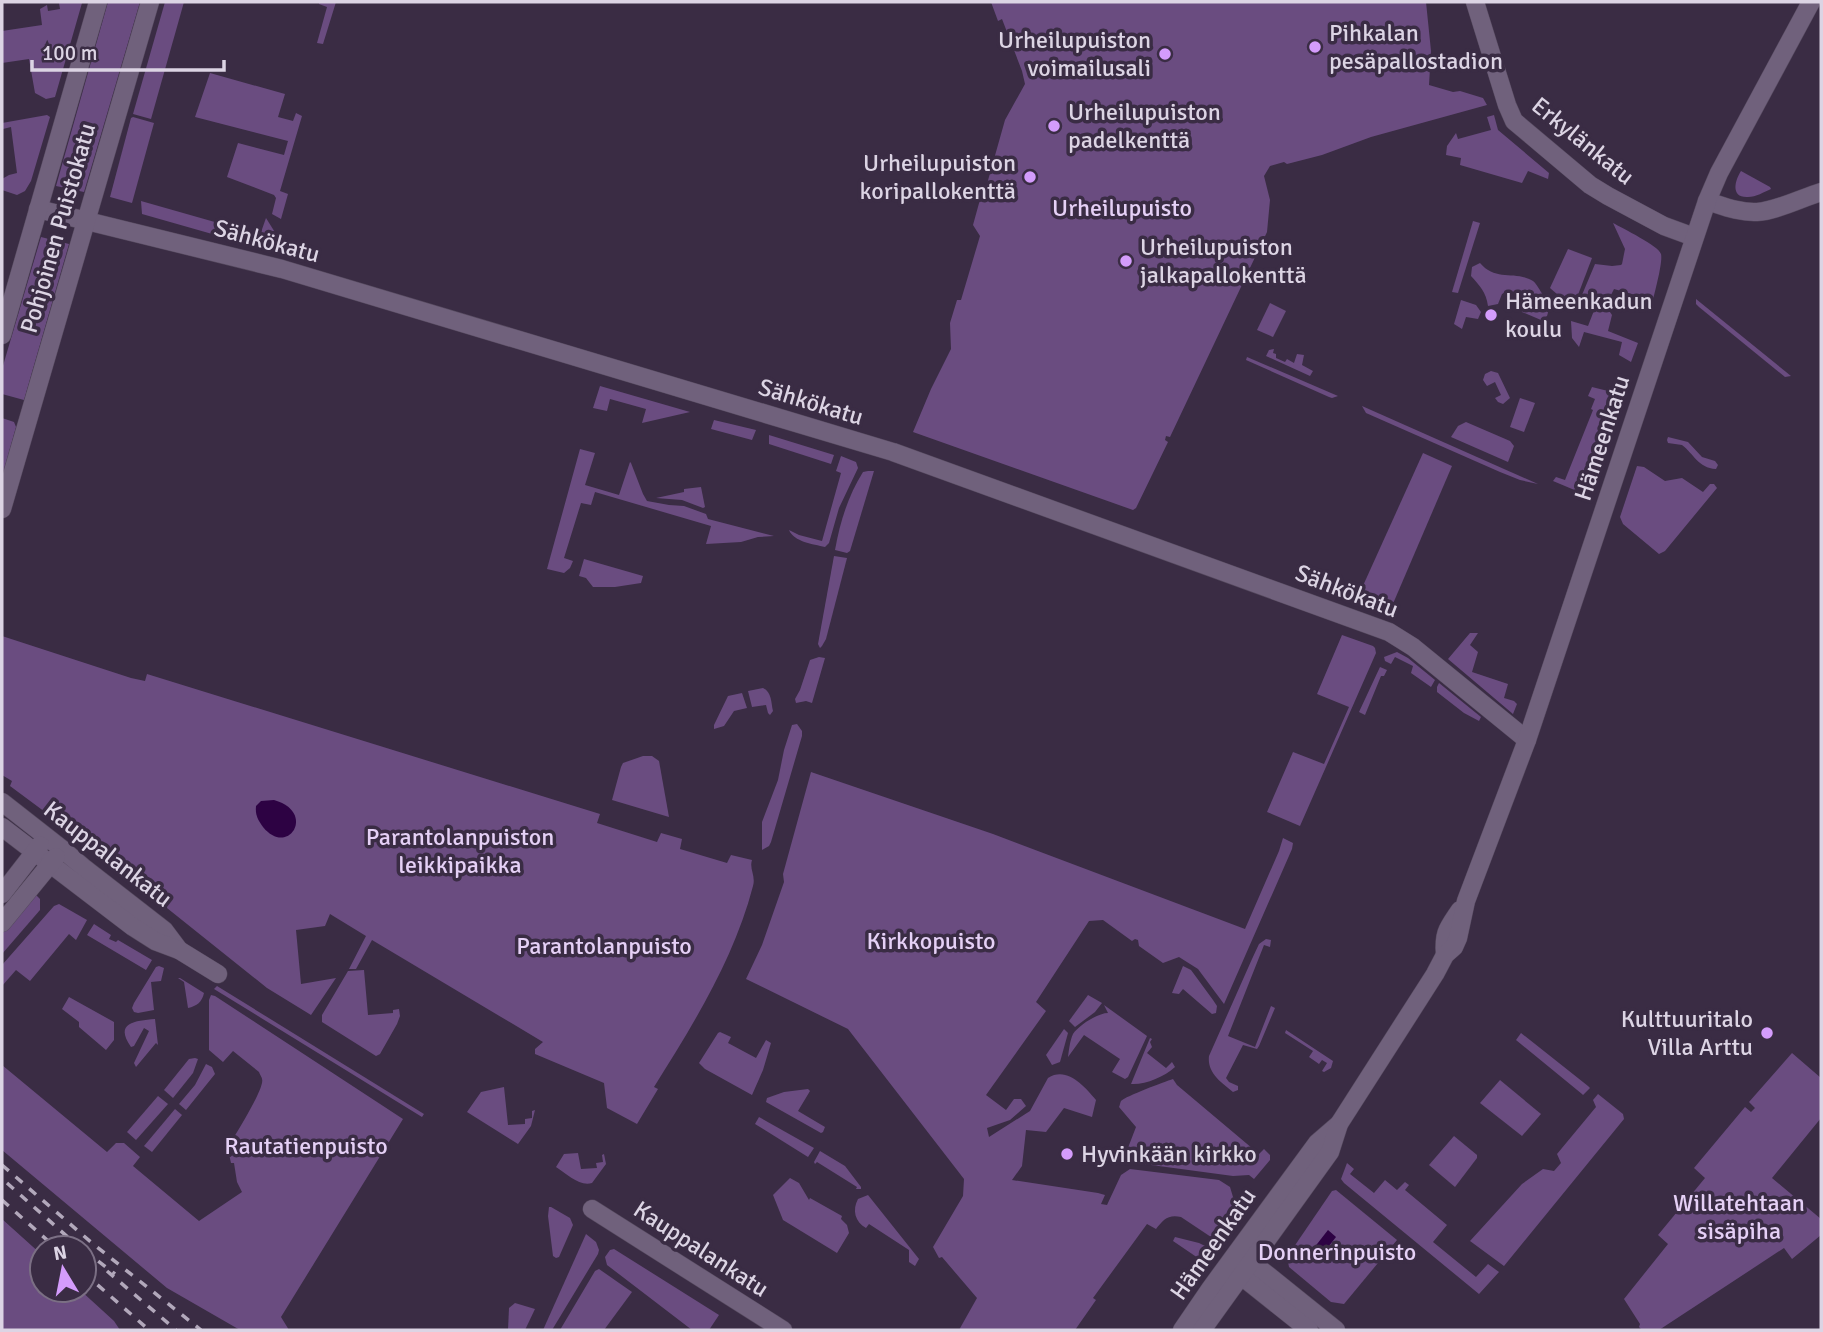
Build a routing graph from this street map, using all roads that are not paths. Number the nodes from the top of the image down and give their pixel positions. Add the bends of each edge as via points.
1 (98, 2) edge
2 (149, 2) edge
3 (1475, 2) edge
4 (1811, 2) edge
5 (1821, 192) edge
6 (1707, 201) junction
7 (38, 209) junction
8 (87, 221) junction
9 (1694, 237) junction
10 (2, 335) edge
11 (2, 509) edge
12 (1527, 740) junction
13 (2, 802) edge
14 (2, 827) edge
15 (46, 837) junction
16 (62, 849) junction
17 (34, 853) junction
18 (50, 865) junction
19 (2, 894) edge
20 (2, 923) edge
21 (179, 950) junction
22 (218, 974) dead end
23 (592, 1209) dead end
24 (1238, 1264) junction
25 (783, 1330) edge
26 (1182, 1330) edge
27 (1202, 1330) edge
28 (1309, 1330) edge
29 (1336, 1330) edge

1 - 7 street, Pohjoinen Puistokatu
2 - 8 street, Pohjoinen Puistokatu
3 - 9 street, Erkylänkatu via 1514,121 1608,197
4 - 6 street, Hämeenkatu
5 - 6 street via 1756,212
6 - 9 street, Hämeenkatu
7 - 8 street, Sähkökatu
7 - 10 street, Pohjoinen Puistokatu
8 - 11 street, Pohjoinen Puistokatu
8 - 12 street, Sähkökatu via 282,269 871,445 1128,537 1389,632
9 - 12 street, Hämeenkatu
12 - 24 street, Hämeenkatu via 1466,901 1446,932 1445,955 1435,974 1339,1124 1330,1152
13 - 15 street, Kauppalankatu
14 - 17 street, Kauppalankatu
15 - 16 street, Kauppalankatu
15 - 17 street
16 - 18 street
16 - 21 street, Kauppalankatu via 164,930
17 - 18 street, Kauppalankatu
17 - 19 street
18 - 20 street
18 - 21 street, Kauppalankatu via 133,927
21 - 22 street, Kauppalankatu
23 - 25 street, Kauppalankatu
24 - 26 street, Hämeenkatu
24 - 27 street, Hämeenkatu
24 - 28 street
24 - 29 street

